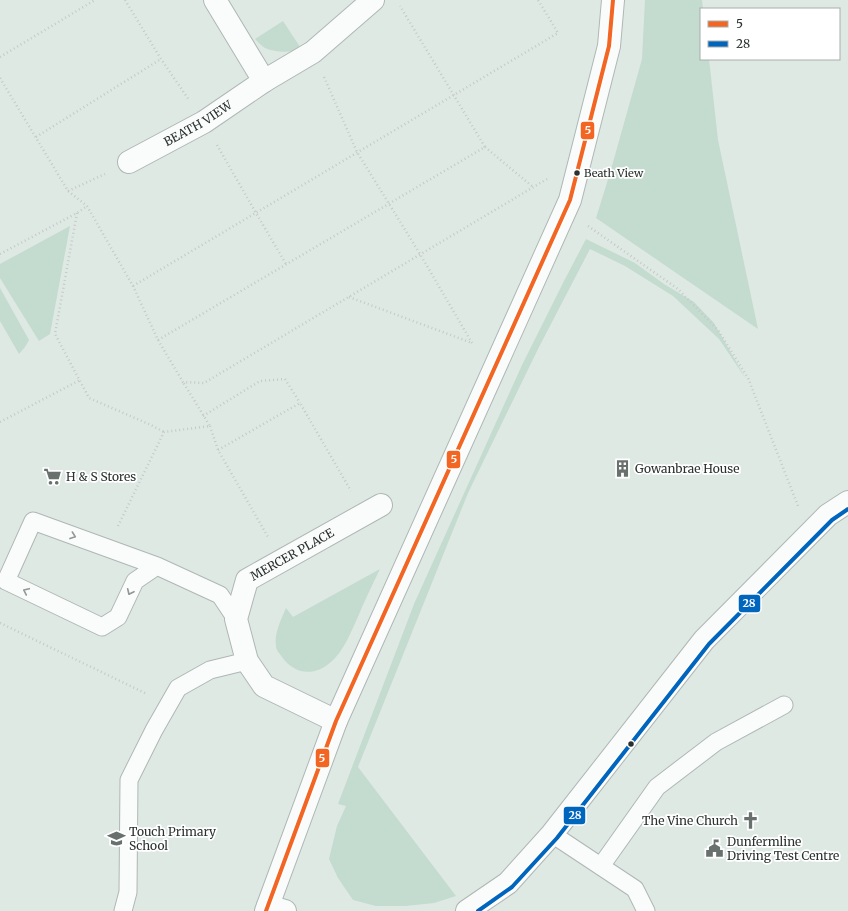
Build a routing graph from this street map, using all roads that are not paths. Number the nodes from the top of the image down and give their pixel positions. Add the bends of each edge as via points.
1 (215, 0) edge
2 (373, 0) edge
3 (613, 0) edge
4 (264, 81) junction
5 (129, 162) road end
6 (848, 502) edge
7 (372, 510) road end
8 (157, 566) junction
9 (236, 619) junction
10 (247, 661) junction
11 (784, 705) dead end
12 (336, 720) junction
13 (552, 834) junction
14 (601, 866) junction
15 (273, 909) edge
16 (123, 911) edge
17 (467, 911) edge
18 (646, 911) edge

1 - 4 street
2 - 4 street, BEATH VIEW via 313,52
3 - 12 street via 609,46 570,200
4 - 5 street, BEATH VIEW via 204,122
6 - 13 street via 828,515 704,640
7 - 9 street, MERCER PLACE via 248,580
8 -> 8 lane via 135,581 118,617 102,626 6,581 34,521
8 - 9 lane via 220,595
9 - 10 street
10 - 12 street via 264,686
10 - 16 lane via 210,670 178,688 129,780 128,892
11 - 14 lane via 716,742 657,787
12 - 15 street
13 - 14 lane
13 - 17 street via 508,882
14 - 18 lane via 635,889

